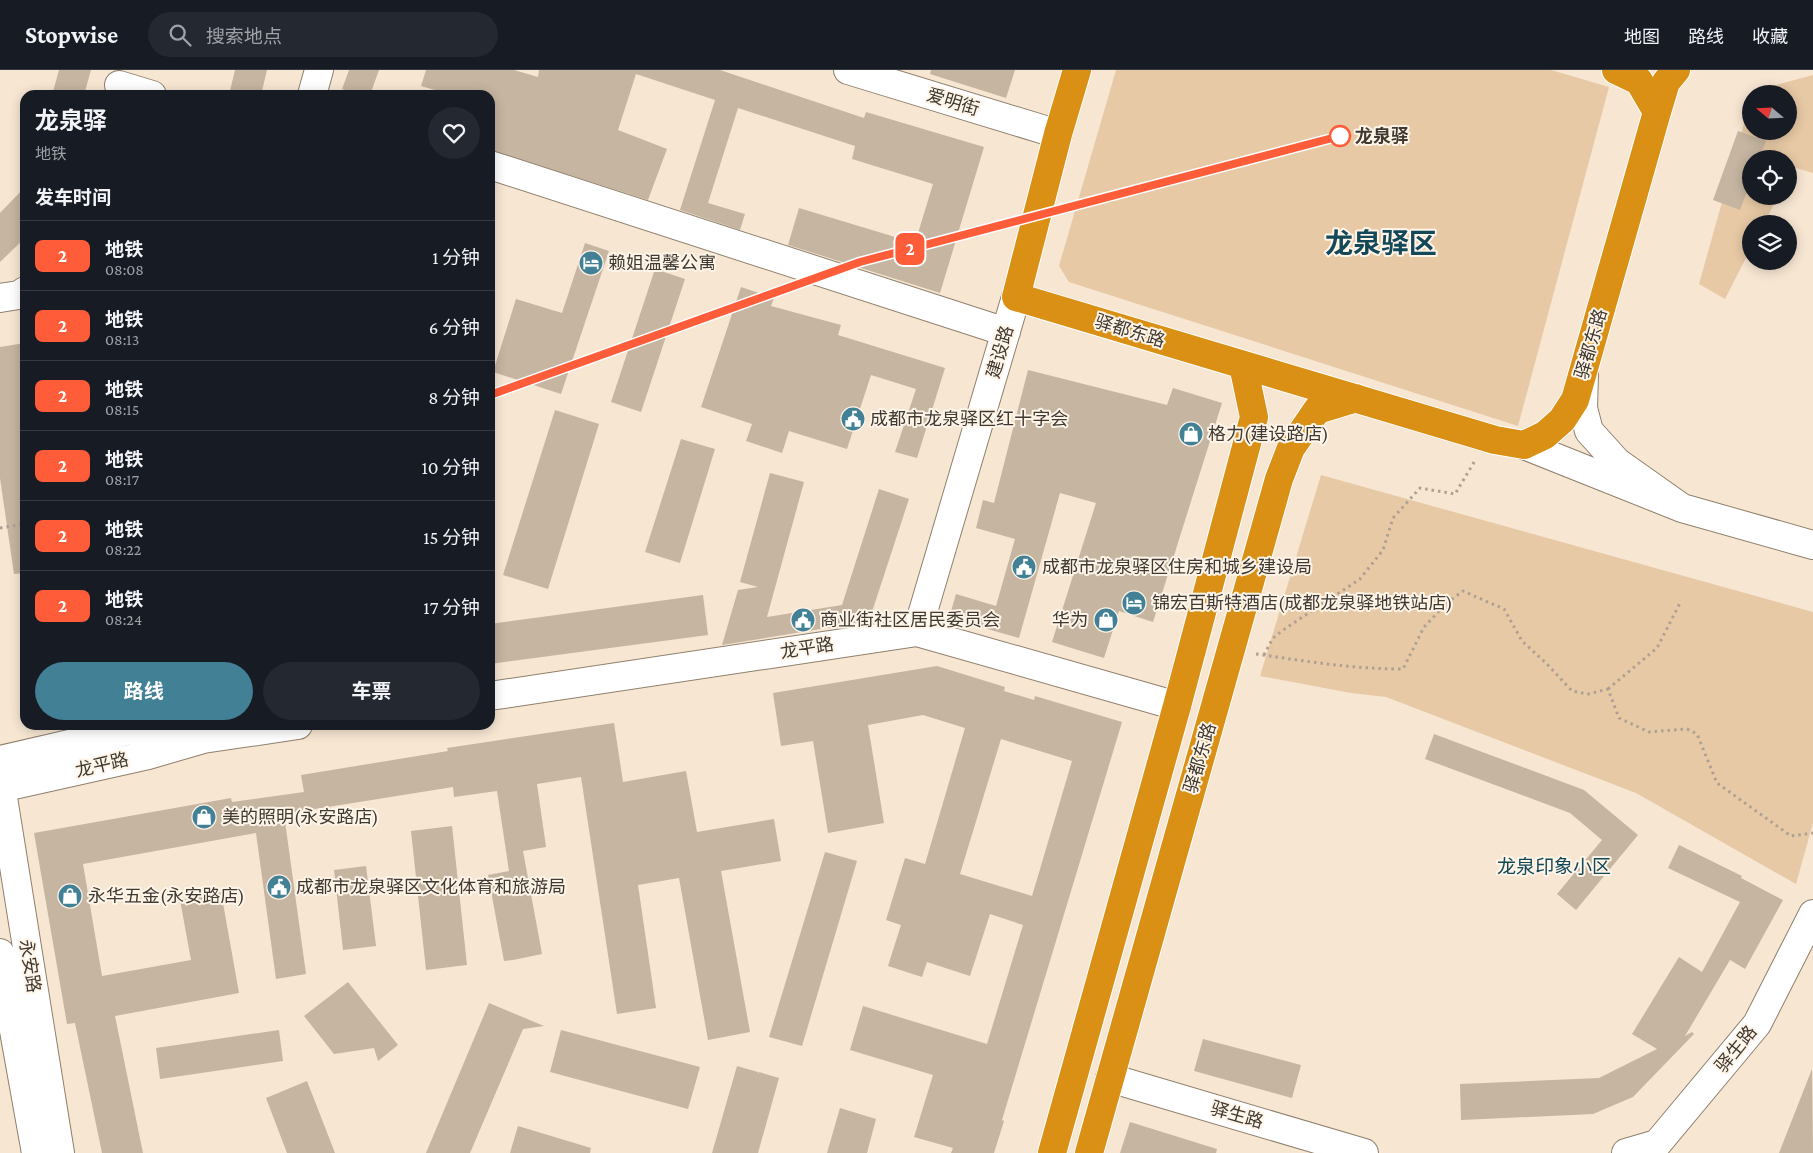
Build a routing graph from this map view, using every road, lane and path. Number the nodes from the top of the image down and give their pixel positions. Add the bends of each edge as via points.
1 (320, 70) edge
2 (848, 70) edge
3 (1077, 70) edge
4 (1616, 70) edge
5 (1676, 70) edge
6 (120, 83) edge
7 (139, 90) edge
8 (314, 90) edge
9 (1657, 112) junction
10 (1058, 134) junction
11 (495, 167) edge
12 (20, 294) edge
13 (1016, 297) junction
14 (0, 298) edge
15 (1006, 332) junction
16 (1244, 364) junction
17 (1584, 367) junction
18 (1356, 398) junction
19 (1524, 445) junction
20 (1476, 459) dead end
21 (1682, 508) junction
22 (20, 525) edge
23 (0, 528) edge
24 (1813, 546) edge
25 (1680, 604) dead end
26 (917, 632) junction
27 (1230, 650) junction
28 (1264, 655) junction
29 (1608, 690) junction
30 (495, 695) edge
31 (1177, 706) junction
32 (119, 730) edge
33 (149, 730) edge
34 (264, 730) edge
35 (203, 739) junction
36 (0, 760) edge
37 (1, 785) edge
38 (1813, 833) edge
39 (1813, 914) edge
40 (0, 953) edge
41 (1110, 1078) junction
42 (36, 1153) edge
43 (60, 1153) edge
44 (1052, 1153) edge
45 (1088, 1153) edge
46 (1364, 1153) edge
47 (1626, 1153) edge

1 - 8 street
2 - 10 street, 爱明街
3 - 10 highway, 建设路
4 - 9 highway via 1640,81
5 - 9 highway, 驿都东路 via 1666,82
6 - 7 street
9 - 17 highway, 驿都东路
10 - 13 highway, 建设路
11 - 15 street
12 - 14 street
13 - 15 street, 建设路
13 - 16 highway, 驿都东路
15 - 26 street, 建设路
16 - 18 highway, 驿都东路
16 - 31 highway, 驿都东路 via 1254,417
17 - 19 highway, 驿都东路 via 1575,400 1562,420 1545,435
17 - 21 street via 1583,408 1589,431 1617,462
18 - 19 highway, 驿都东路 via 1495,440
18 - 27 highway, 驿都东路 via 1317,410 1291,448 1279,479
19 - 21 street
20 - 28 path via 1455,494 1420,488 1392,518 1384,550 1360,579 1273,638
21 - 24 street
22 - 23 path
25 - 29 path via 1656,648
26 - 30 street, 龙平路
26 - 31 street, 龙平路
27 - 28 path
27 - 41 highway, 驿都东路
28 - 29 path via 1318,664 1402,669 1424,627 1463,591 1504,609 1522,641 1572,691 1588,694
29 - 38 path via 1619,718 1649,732 1687,729 1697,734 1717,784 1791,836
31 - 44 highway, 驿都东路
32 - 36 street, 龙平路
33 - 35 street, 龙平路
34 - 35 street, 龙平路
35 - 37 street, 龙平路 via 148,755
37 - 43 street, 永安路
39 - 47 street, 驿生路 via 1758,1024 1657,1144
40 - 42 street
41 - 45 highway, 驿都东路
41 - 46 street, 驿生路

